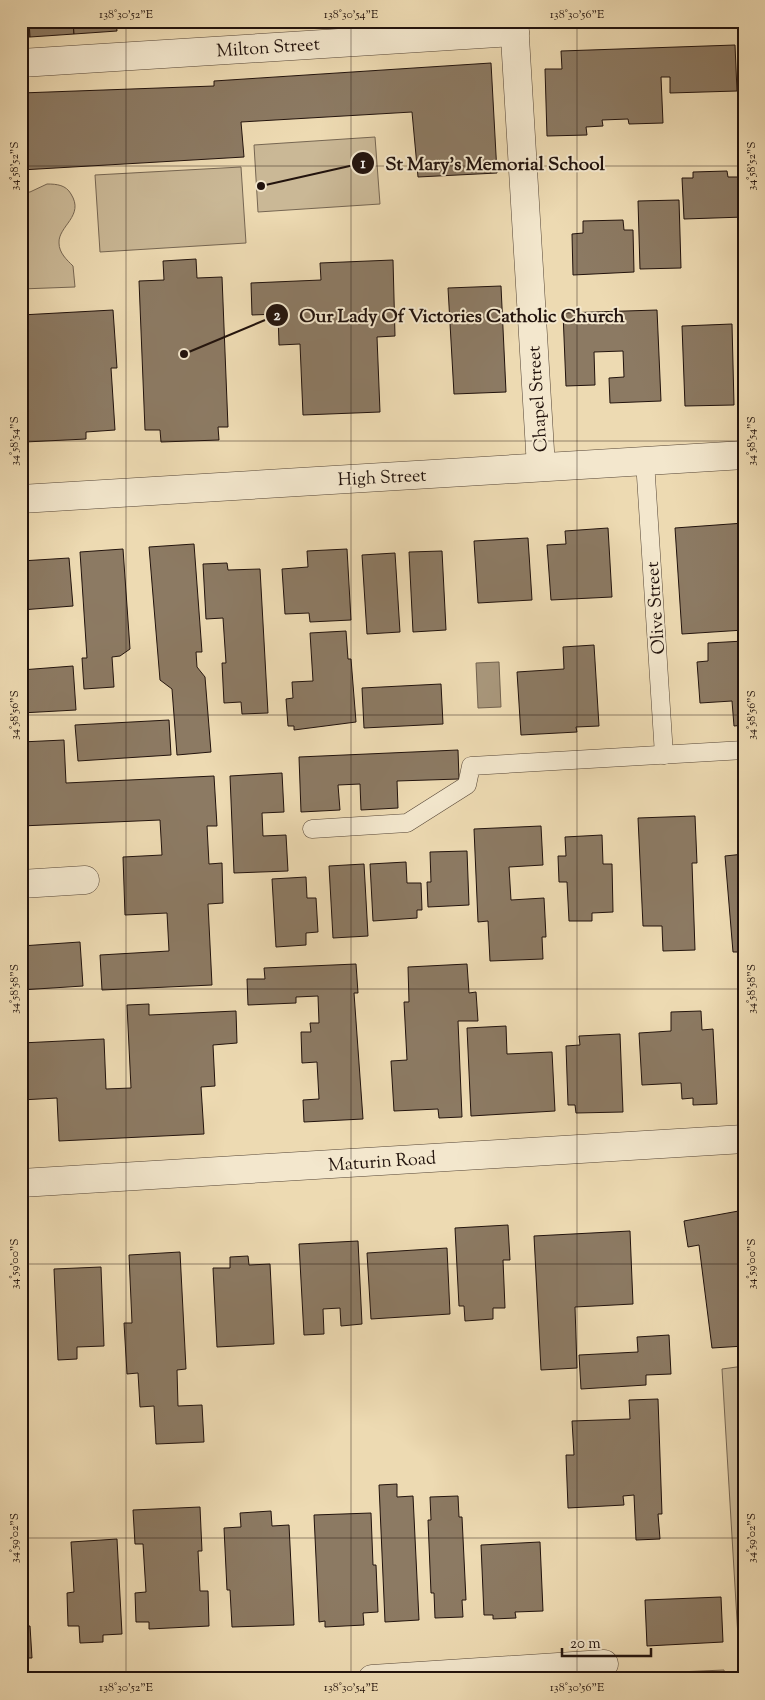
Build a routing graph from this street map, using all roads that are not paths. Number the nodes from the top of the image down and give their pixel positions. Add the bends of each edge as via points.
1 (514, 26) edge
2 (21, 63) edge
3 (744, 455) edge
4 (645, 462) junction
5 (541, 467) junction
6 (21, 499) edge
7 (744, 750) edge
8 (664, 755) junction
9 (312, 829) dead end
10 (85, 880) dead end
11 (21, 884) edge
12 (744, 1139) edge
13 (21, 1183) edge
14 (604, 1664) dead end
15 (372, 1679) edge

1 - 2 street, Milton Street
1 - 5 street, Chapel Street
3 - 4 street, High Street
4 - 5 street, High Street
4 - 8 lane, Olive Street
5 - 6 street, High Street
7 - 8 lane
8 - 9 lane via 471,766 467,785 407,823
10 - 11 street
12 - 13 street, Maturin Road
14 - 15 street

